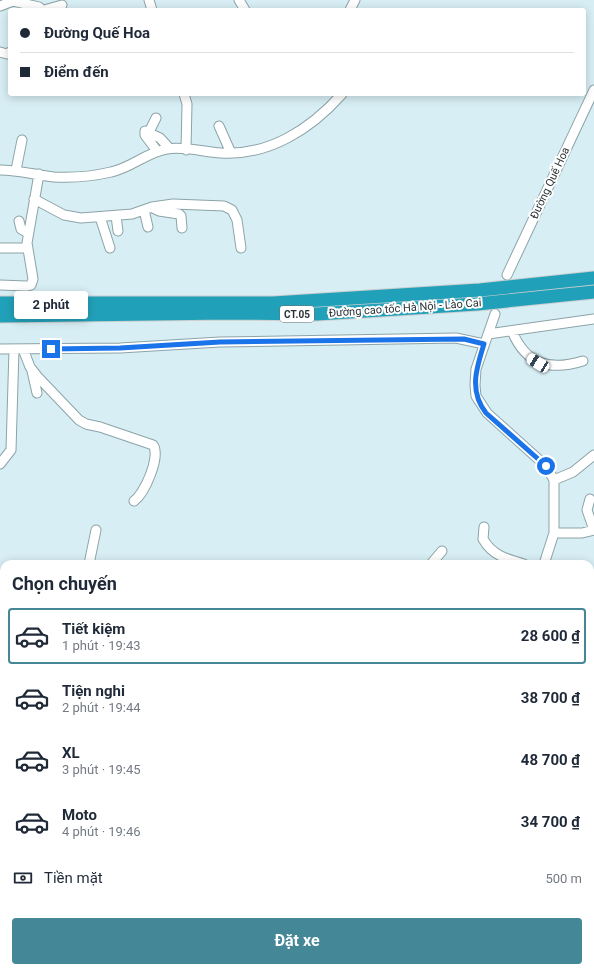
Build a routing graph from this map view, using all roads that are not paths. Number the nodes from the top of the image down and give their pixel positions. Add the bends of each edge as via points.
1 (62, 5) dead end
2 (0, 6) edge
3 (40, 8) edge
4 (51, 8) edge
5 (594, 90) edge
6 (184, 96) edge
7 (338, 96) edge
8 (156, 118) dead end
9 (219, 126) dead end
10 (150, 132) junction
11 (22, 140) dead end
12 (169, 148) junction
13 (186, 150) junction
14 (157, 151) junction
15 (231, 153) junction
16 (0, 170) edge
17 (16, 170) junction
18 (39, 174) junction
19 (34, 199) junction
20 (48, 207) junction
21 (148, 209) junction
22 (56, 216) dead end
23 (116, 216) junction
24 (100, 217) junction
25 (19, 221) dead end
26 (148, 227) dead end
27 (182, 228) dead end
28 (118, 231) dead end
29 (28, 233) junction
30 (0, 248) edge
31 (28, 248) junction
32 (110, 248) dead end
33 (241, 248) dead end
34 (507, 275) dead end
35 (594, 278) edge
36 (0, 285) edge
37 (594, 292) edge
38 (0, 303) edge
39 (495, 314) dead end
40 (0, 316) edge
41 (594, 319) edge
42 (512, 331) junction
43 (488, 334) junction
44 (484, 344) junction
45 (0, 349) edge
46 (19, 349) junction
47 (583, 361) dead end
48 (30, 367) junction
49 (37, 393) dead end
50 (594, 456) edge
51 (0, 464) edge
52 (554, 480) junction
53 (590, 499) dead end
54 (134, 501) dead end
55 (484, 527) dead end
56 (96, 530) dead end
57 (594, 530) edge
58 (554, 533) junction
59 (442, 551) dead end
60 (90, 560) edge
61 (434, 560) edge
62 (510, 560) edge
63 (545, 560) edge

1 - 4 street
2 - 3 street via 13,1
5 - 34 street, Đường Quế Hoa
6 - 13 street
7 - 15 street via 328,110 287,139 253,152
8 - 10 street
9 - 15 street
10 - 12 street
10 - 14 street via 146,130 145,135
11 - 17 street
12 - 13 street
12 - 14 street
13 - 15 street
14 - 18 street via 112,172 54,177
16 - 17 street
17 - 18 street
18 - 19 street
19 - 20 street
19 - 29 street
20 - 22 street
20 - 24 street via 64,215 81,218
21 - 23 street
21 - 26 street
21 - 27 street via 179,214
21 - 33 street via 173,204 224,206 232,210 237,220
23 - 24 street
23 - 28 street
24 - 32 street
25 - 29 street via 21,229
29 - 31 street
30 - 31 street
31 - 36 street via 33,279 31,285
35 - 38 highway, Đường cao tốc Hà Nội - Lào Cai / CT.05 via 480,290 274,303
37 - 40 highway, Đường cao tốc Hà Nội - Lào Cai / CT.05 via 478,304 317,314
39 - 43 street
41 - 42 street
42 - 43 street
42 - 47 street via 521,349 538,363 572,365
43 - 44 street
44 - 46 street via 456,338
44 - 52 street via 476,369 475,385 480,405 546,466
45 - 46 street
46 - 48 street
46 - 51 street via 11,450
48 - 49 street
48 - 54 street via 79,420 153,445 157,453 147,483 143,493
50 - 52 street via 569,474
52 - 58 street
53 - 57 street via 587,510
55 - 62 street via 483,539 494,552
56 - 60 street
57 - 58 street via 582,533
58 - 63 street
59 - 61 street

